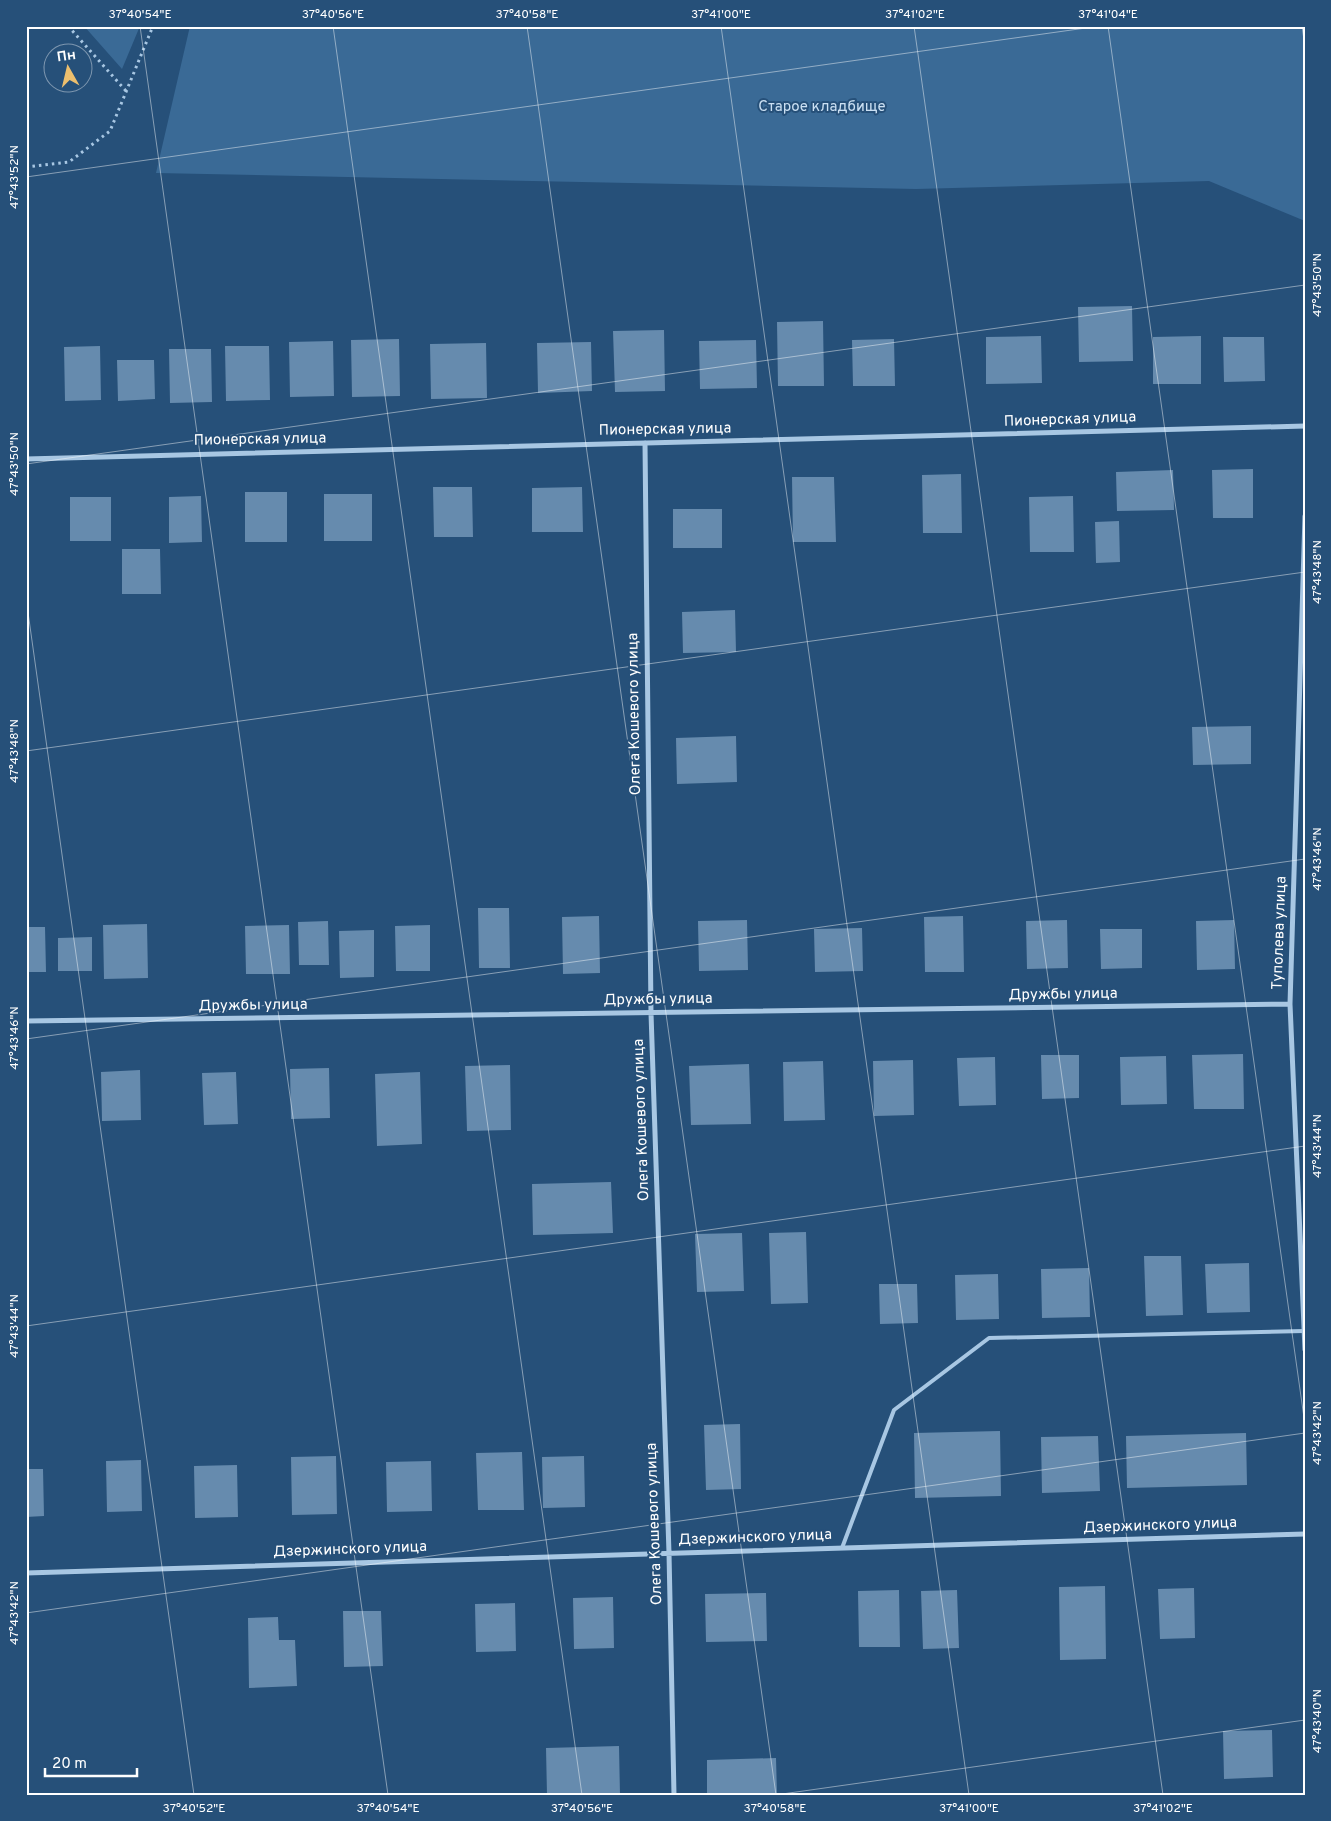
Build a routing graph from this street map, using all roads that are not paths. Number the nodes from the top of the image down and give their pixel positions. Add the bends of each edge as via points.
1 (1305, 426) edge
2 (645, 443) junction
3 (26, 459) edge
4 (1305, 516) edge
5 (1290, 1004) junction
6 (651, 1013) junction
7 (26, 1021) edge
8 (1304, 1331) edge
9 (1305, 1350) edge
10 (1305, 1534) edge
11 (842, 1548) junction
12 (669, 1553) junction
13 (26, 1573) edge
14 (674, 1795) edge

1 - 2 street, Пионерская улица
2 - 3 street, Пионерская улица
2 - 6 street, Олега Кошевого улица
4 - 5 street, Туполева улица
5 - 6 street, Дружбы улица
5 - 8 street, Туполева улица
6 - 7 street, Дружбы улица
6 - 12 street, Олега Кошевого улица
8 - 9 street, Туполева улица
8 - 11 lane via 989,1338 894,1410
10 - 11 street, Дзержинского улица
11 - 12 street, Дзержинского улица
12 - 13 street, Дзержинского улица
12 - 14 street, Олега Кошевого улица

